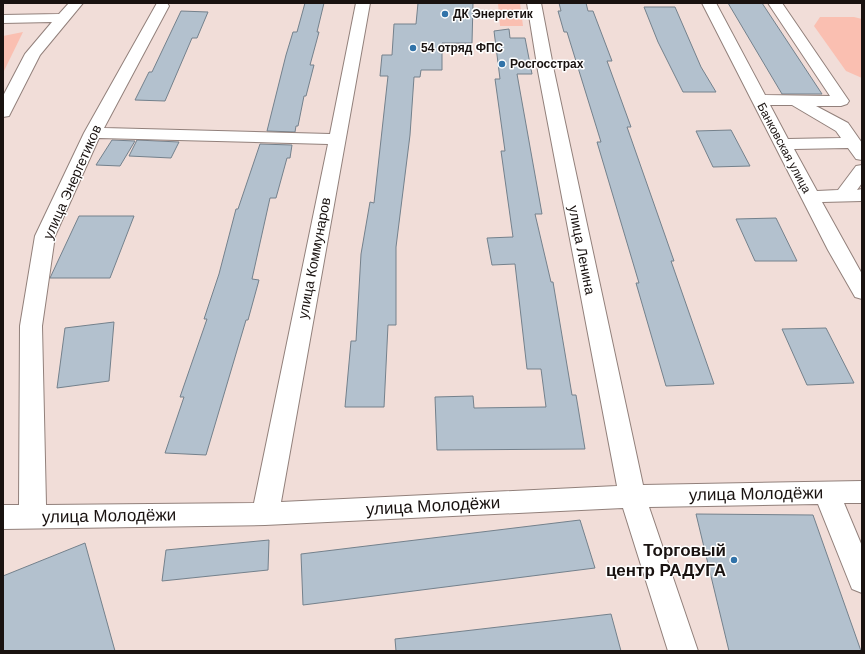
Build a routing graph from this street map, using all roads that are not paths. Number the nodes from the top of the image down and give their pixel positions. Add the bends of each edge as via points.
1 (76, 3) edge
2 (363, 3) edge
3 (534, 3) edge
4 (709, 3) edge
5 (775, 3) edge
6 (162, 6) dead end
7 (3, 18) edge
8 (64, 18) junction
9 (759, 100) junction
10 (794, 100) junction
11 (3, 112) edge
12 (93, 133) junction
13 (337, 139) junction
14 (782, 144) junction
15 (858, 149) edge
16 (862, 170) edge
17 (862, 195) edge
18 (810, 196) junction
19 (843, 196) junction
20 (862, 292) edge
21 (862, 492) edge
22 (827, 493) junction
23 (632, 496) junction
24 (265, 514) junction
25 (3, 517) edge
26 (33, 517) junction
27 (862, 580) edge
28 (683, 651) edge

1 - 8 street
2 - 13 street, улица Коммунаров
3 - 23 street, улица Ленина
4 - 9 street, Банковская улица
5 - 10 street via 841,101
6 - 12 street, улица Энергетиков
7 - 8 street
8 - 11 street via 32,54
9 - 10 street
9 - 14 street, Банковская улица
10 - 15 street via 842,127
12 - 13 street
12 - 26 street, улица Энергетиков via 45,236 33,311
13 - 24 street, улица Коммунаров
14 - 15 street
14 - 18 street, Банковская улица
16 - 19 street
17 - 19 street
18 - 19 street
18 - 20 street, Банковская улица
21 - 22 street, улица Молодёжи
22 - 23 street, улица Молодёжи
22 - 27 street
23 - 24 street, улица Молодёжи
23 - 28 street, улица Ленина
24 - 26 street, улица Молодёжи
25 - 26 street, улица Молодёжи

